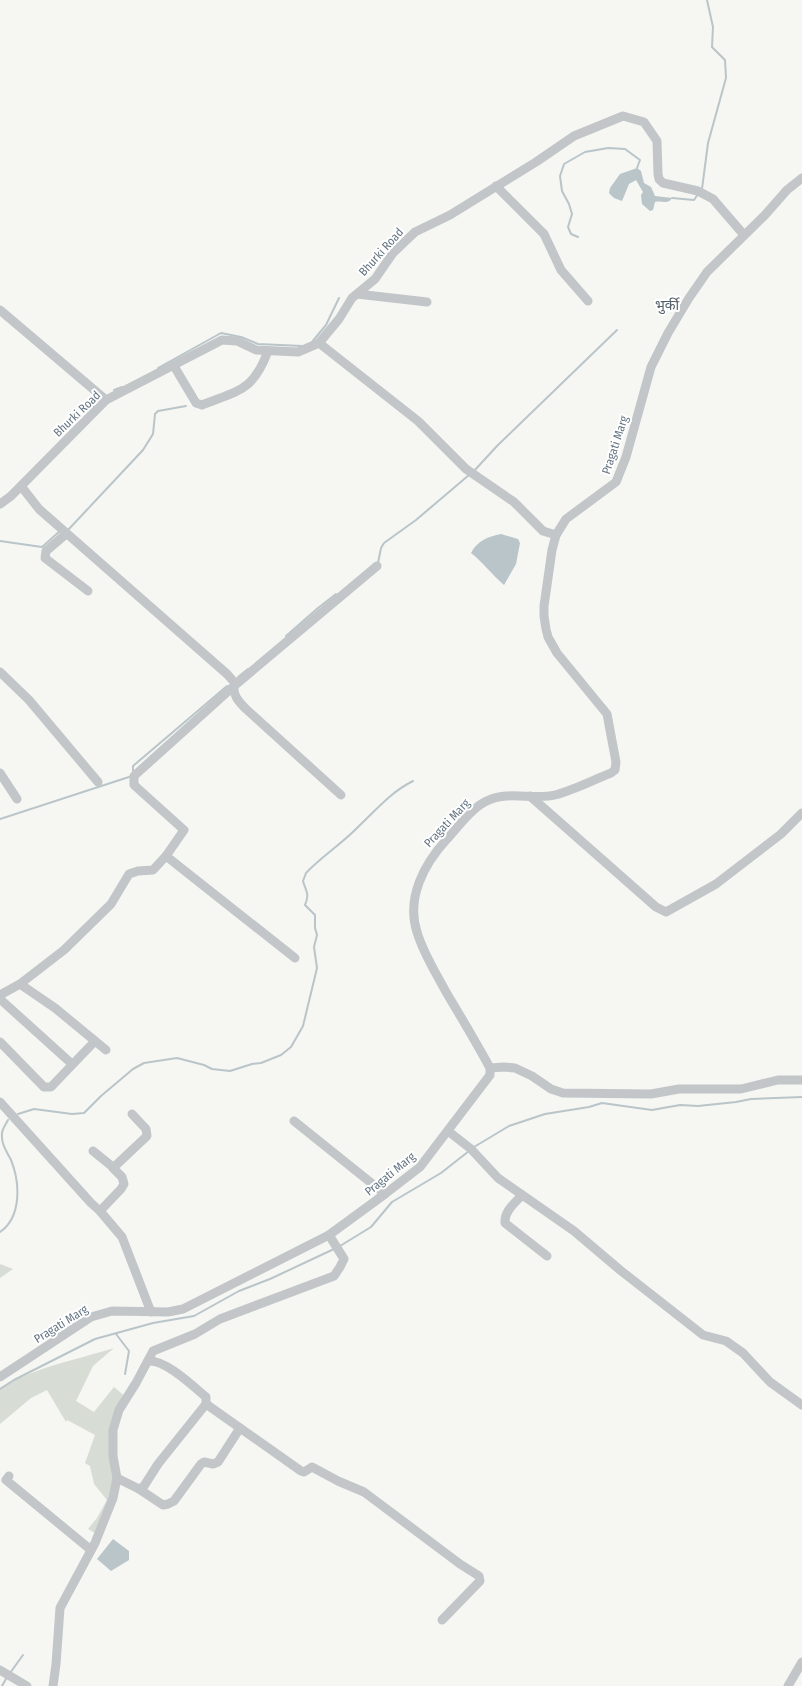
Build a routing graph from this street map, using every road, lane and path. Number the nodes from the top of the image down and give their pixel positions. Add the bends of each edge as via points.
1 (802, 178) edge
2 (496, 186) junction
3 (744, 236) junction
4 (357, 294) junction
5 (588, 300) dead end
6 (427, 302) dead end
7 (0, 310) edge
8 (319, 343) junction
9 (268, 350) junction
10 (174, 366) junction
11 (106, 400) junction
12 (21, 486) junction
13 (0, 504) edge
14 (66, 534) junction
15 (556, 535) junction
16 (377, 566) dead end
17 (88, 591) dead end
18 (0, 672) edge
19 (234, 686) junction
20 (0, 773) edge
21 (98, 782) dead end
22 (341, 795) dead end
23 (530, 796) junction
24 (17, 799) dead end
25 (802, 813) edge
26 (166, 856) junction
27 (295, 958) dead end
28 (20, 984) junction
29 (0, 995) edge
30 (0, 999) edge
31 (95, 1041) junction
32 (0, 1042) edge
33 (106, 1050) dead end
34 (72, 1064) junction
35 (490, 1068) junction
36 (802, 1080) edge
37 (0, 1102) edge
38 (132, 1114) dead end
39 (294, 1121) dead end
40 (448, 1131) junction
41 (93, 1151) dead end
42 (114, 1168) junction
43 (385, 1194) junction
44 (522, 1194) junction
45 (100, 1211) junction
46 (329, 1235) junction
47 (547, 1256) dead end
48 (151, 1312) junction
49 (148, 1360) junction
50 (0, 1377) edge
51 (206, 1404) junction
52 (802, 1405) edge
53 (240, 1428) junction
54 (9, 1476) dead end
55 (117, 1478) junction
56 (139, 1489) junction
57 (91, 1550) junction
58 (442, 1620) dead end
59 (802, 1662) edge
60 (0, 1670) edge
61 (27, 1686) edge
62 (53, 1686) edge
63 (788, 1686) edge

1 - 3 street, Pragati Marg via 787,190
2 - 3 street, Bhurki Road via 574,136 623,116 644,122 657,141 658,174 663,184 701,193 713,199
2 - 4 street, Bhurki Road via 450,215 415,232 393,253 375,279
2 - 5 street via 544,234 560,270
3 - 15 street, Pragati Marg via 707,272 668,332 651,367 626,457 616,482 566,519
4 - 6 street
4 - 8 street, Bhurki Road
7 - 11 street
8 - 9 street, Bhurki Road via 298,352
8 - 15 street via 418,421 466,469 514,502 543,531
9 - 10 street, Bhurki Road via 253,349 237,341 222,340
9 - 10 street via 262,368 245,388 202,404 196,403
10 - 11 street, Bhurki Road
11 - 12 street, Bhurki Road
12 - 13 street, Bhurki Road
12 - 14 street via 39,509
14 - 17 street via 46,551 45,558
14 - 19 street via 227,674 235,683
15 - 23 street, Pragati Marg via 544,606 548,637 607,714 616,767 611,773 555,795
16 - 19 street
18 - 21 street via 29,700
19 - 22 street via 236,698 246,709
19 - 26 street via 134,776 134,785 184,830
20 - 24 street
23 - 25 street via 656,907 666,912 716,884 781,834
23 - 35 street, Pragati Marg via 491,799 464,819 425,868 414,897 416,932 428,960
26 - 27 street
26 - 28 street via 153,870 130,874 111,904 64,950
28 - 29 street
28 - 31 street via 55,1008
30 - 34 street
31 - 33 street
31 - 34 street
32 - 34 street via 44,1087 51,1087
35 - 36 street via 515,1068 563,1093 651,1094 679,1089 741,1089 778,1080
35 - 40 street, Pragati Marg via 490,1075
37 - 45 street
38 - 42 street via 146,1129 146,1136
39 - 43 street
40 - 43 street, Pragati Marg via 420,1167
40 - 44 street via 472,1149 498,1178
41 - 42 street
42 - 45 street via 122,1177 124,1184
43 - 46 street, Pragati Marg
44 - 47 street via 508,1211 505,1223
44 - 52 street via 574,1231 703,1335 726,1341 743,1352 770,1382
45 - 48 street via 122,1237
46 - 48 street, Pragati Marg via 183,1309
46 - 49 street via 344,1259 334,1276 220,1319 195,1334 153,1351
48 - 50 street, Pragati Marg via 112,1311 91,1317
49 - 51 street via 165,1365 206,1397
49 - 55 street via 119,1410 113,1430 113,1456
51 - 53 street
51 - 56 street via 158,1464 144,1486
53 - 56 street via 218,1462 201,1464 174,1501 163,1505
53 - 58 street via 304,1472 312,1467 364,1492 478,1576 480,1581
54 - 57 street via 6,1480
55 - 56 street
55 - 57 street via 113,1498
57 - 62 street via 60,1608
59 - 63 street
60 - 61 street

